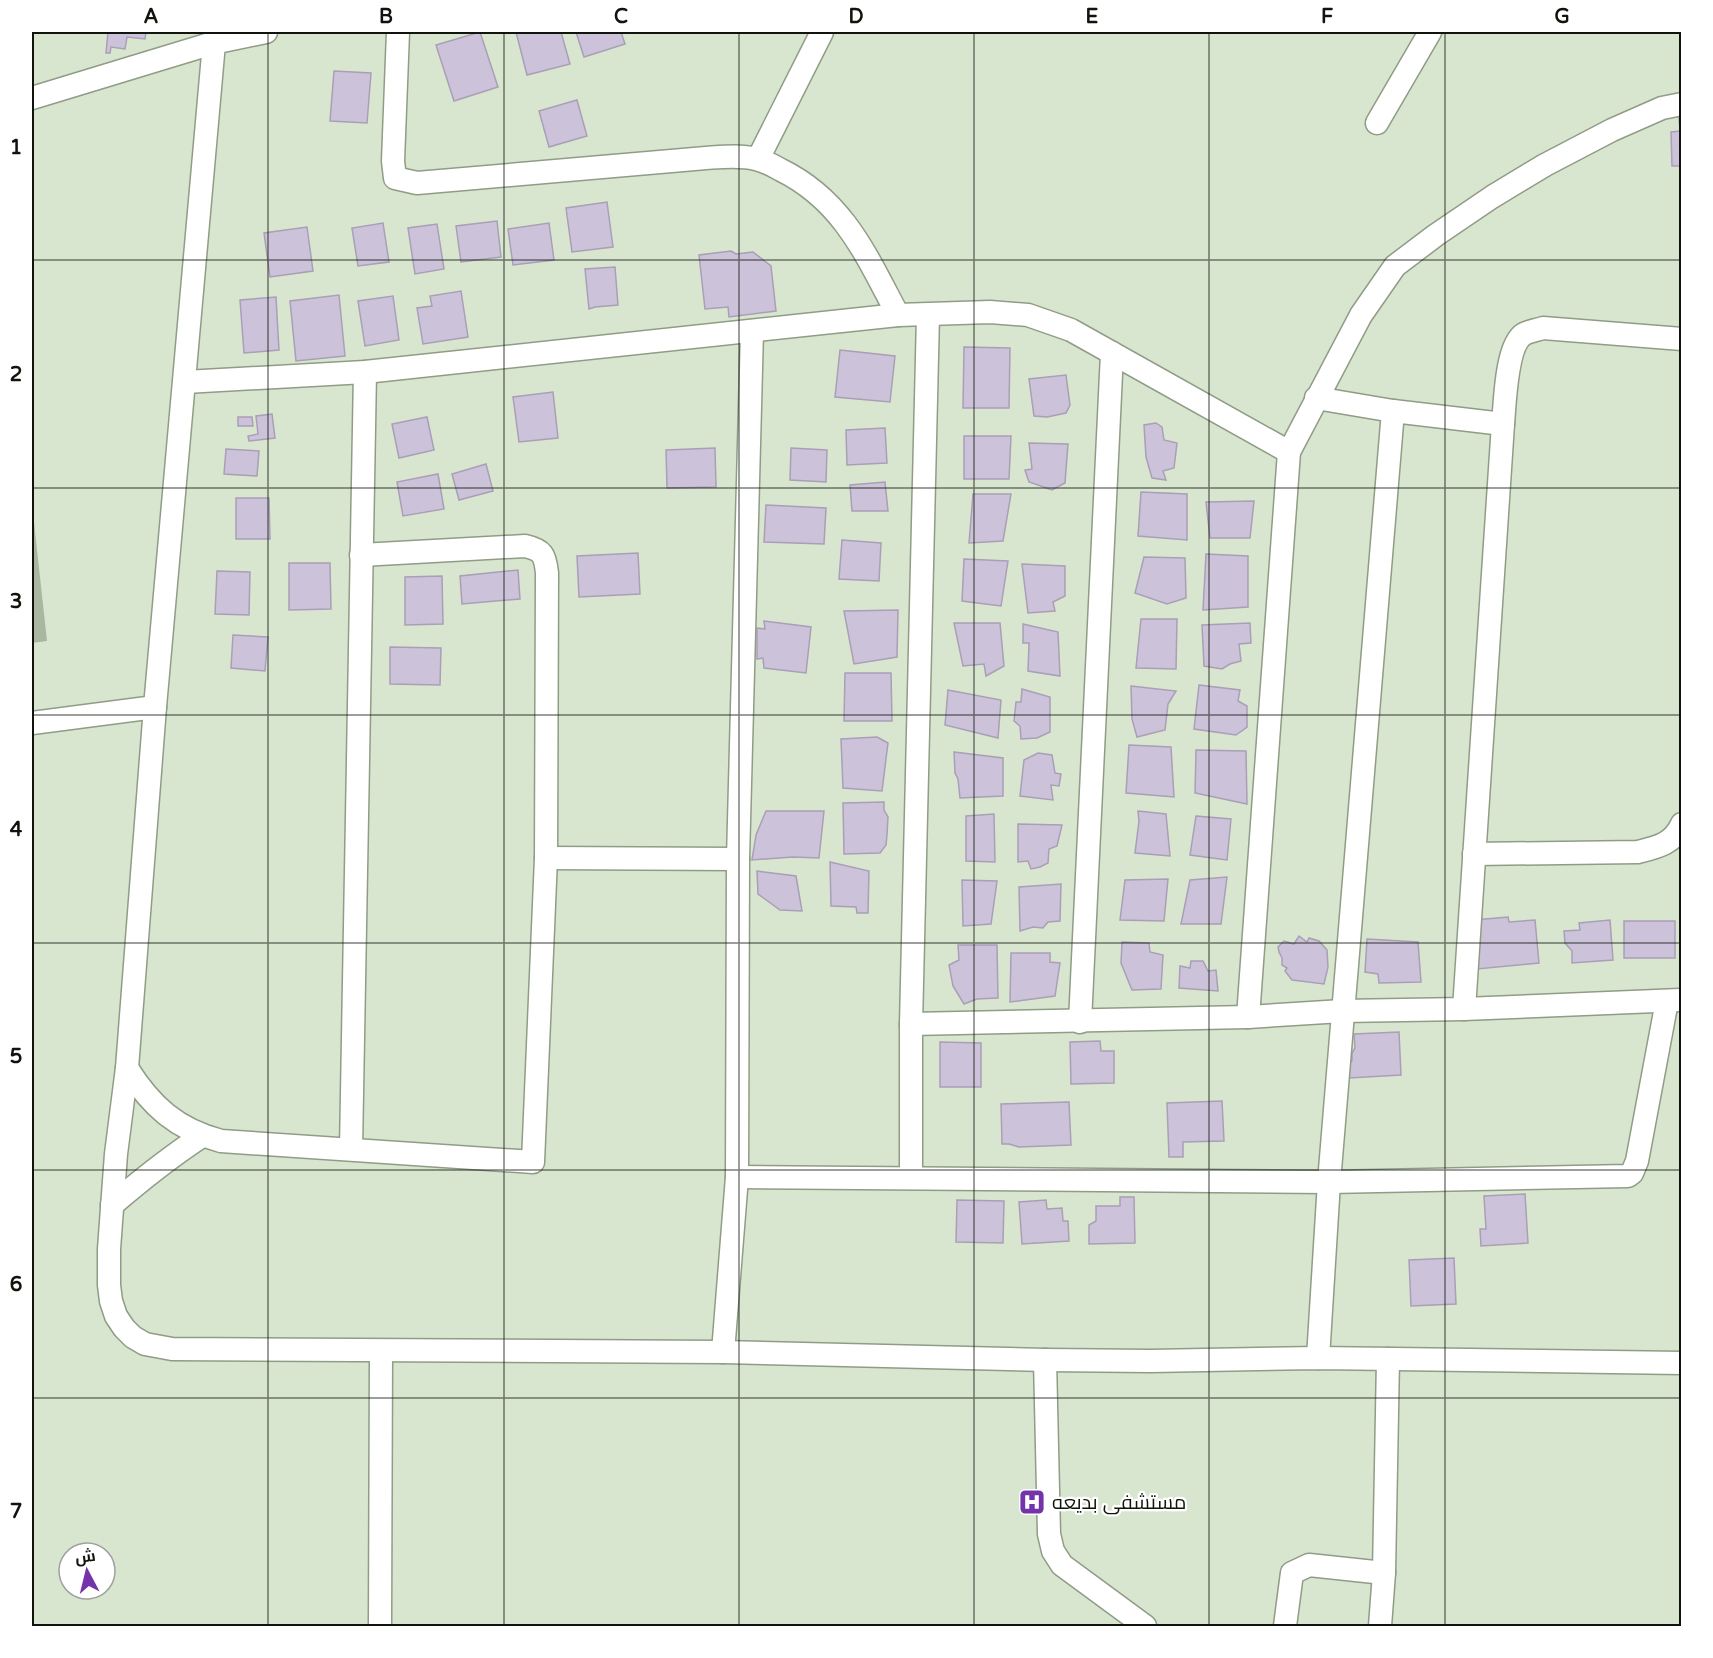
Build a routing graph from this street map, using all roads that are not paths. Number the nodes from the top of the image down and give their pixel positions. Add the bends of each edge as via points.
1 (266, 32) edge
2 (398, 32) edge
3 (822, 32) edge
4 (1431, 32) edge
5 (214, 38) edge
6 (32, 99) edge
7 (1682, 104) edge
8 (1377, 123) dead end
9 (758, 159) junction
10 (898, 315) junction
11 (928, 315) junction
12 (752, 331) junction
13 (1682, 339) edge
14 (1112, 353) junction
15 (365, 372) junction
16 (185, 382) junction
17 (1316, 398) junction
18 (1393, 411) junction
19 (1503, 424) junction
20 (1289, 452) junction
21 (361, 555) junction
22 (156, 707) junction
23 (32, 723) edge
24 (1682, 824) edge
25 (1474, 854) junction
26 (546, 858) junction
27 (738, 859) junction
28 (1674, 1001) edge
29 (1464, 1008) junction
30 (1342, 1011) junction
31 (1248, 1017) junction
32 (1080, 1022) junction
33 (911, 1024) junction
34 (126, 1068) junction
35 (202, 1136) junction
36 (351, 1149) junction
37 (737, 1177) junction
38 (911, 1178) junction
39 (1329, 1182) junction
40 (112, 1205) junction
41 (381, 1351) junction
42 (723, 1352) junction
43 (1318, 1358) junction
44 (1388, 1359) junction
45 (1045, 1360) junction
46 (1682, 1363) edge
47 (1384, 1573) junction
48 (380, 1626) edge
49 (1145, 1626) edge
50 (1285, 1626) edge
51 (1380, 1626) edge

1 - 5 street
2 - 9 street via 395,178 417,183 706,158
3 - 9 street
4 - 8 street
5 - 6 street
5 - 16 street
7 - 17 street via 1662,108 1612,130 1545,165 1492,196 1395,266 1360,315
9 - 10 street via 815,191 837,212
10 - 11 street
10 - 12 street
11 - 14 street via 1029,315 1071,330
11 - 33 street
12 - 15 street
12 - 27 street
13 - 19 street via 1542,328 1523,334 1510,356
14 - 20 street
14 - 32 street
15 - 16 street
15 - 21 street
16 - 22 street
17 - 18 street
17 - 20 street
18 - 19 street
18 - 30 street
19 - 25 street
20 - 31 street
21 - 26 street via 525,546 543,554 547,573
21 - 36 street
22 - 23 street
22 - 34 street
24 - 25 street via 1677,835 1660,847 1638,852
25 - 29 street
26 - 27 street
26 - 36 street via 533,1162
27 - 37 street
28 - 29 street
28 - 39 street via 1637,1161 1628,1176
29 - 30 street
30 - 31 street
30 - 39 street
31 - 32 street
32 - 33 street
33 - 38 street
34 - 35 street via 159,1108
34 - 40 street
35 - 36 street via 220,1141
35 - 40 street
37 - 38 street
37 - 42 street
38 - 39 street
39 - 43 street
40 - 41 street via 111,1301 124,1328 144,1344 172,1349
41 - 42 street
41 - 48 street
42 - 45 street
43 - 44 street
43 - 45 street
44 - 46 street
44 - 47 street
45 - 49 street via 1049,1534 1053,1551 1062,1565
47 - 50 street via 1309,1565 1292,1574
47 - 51 street

